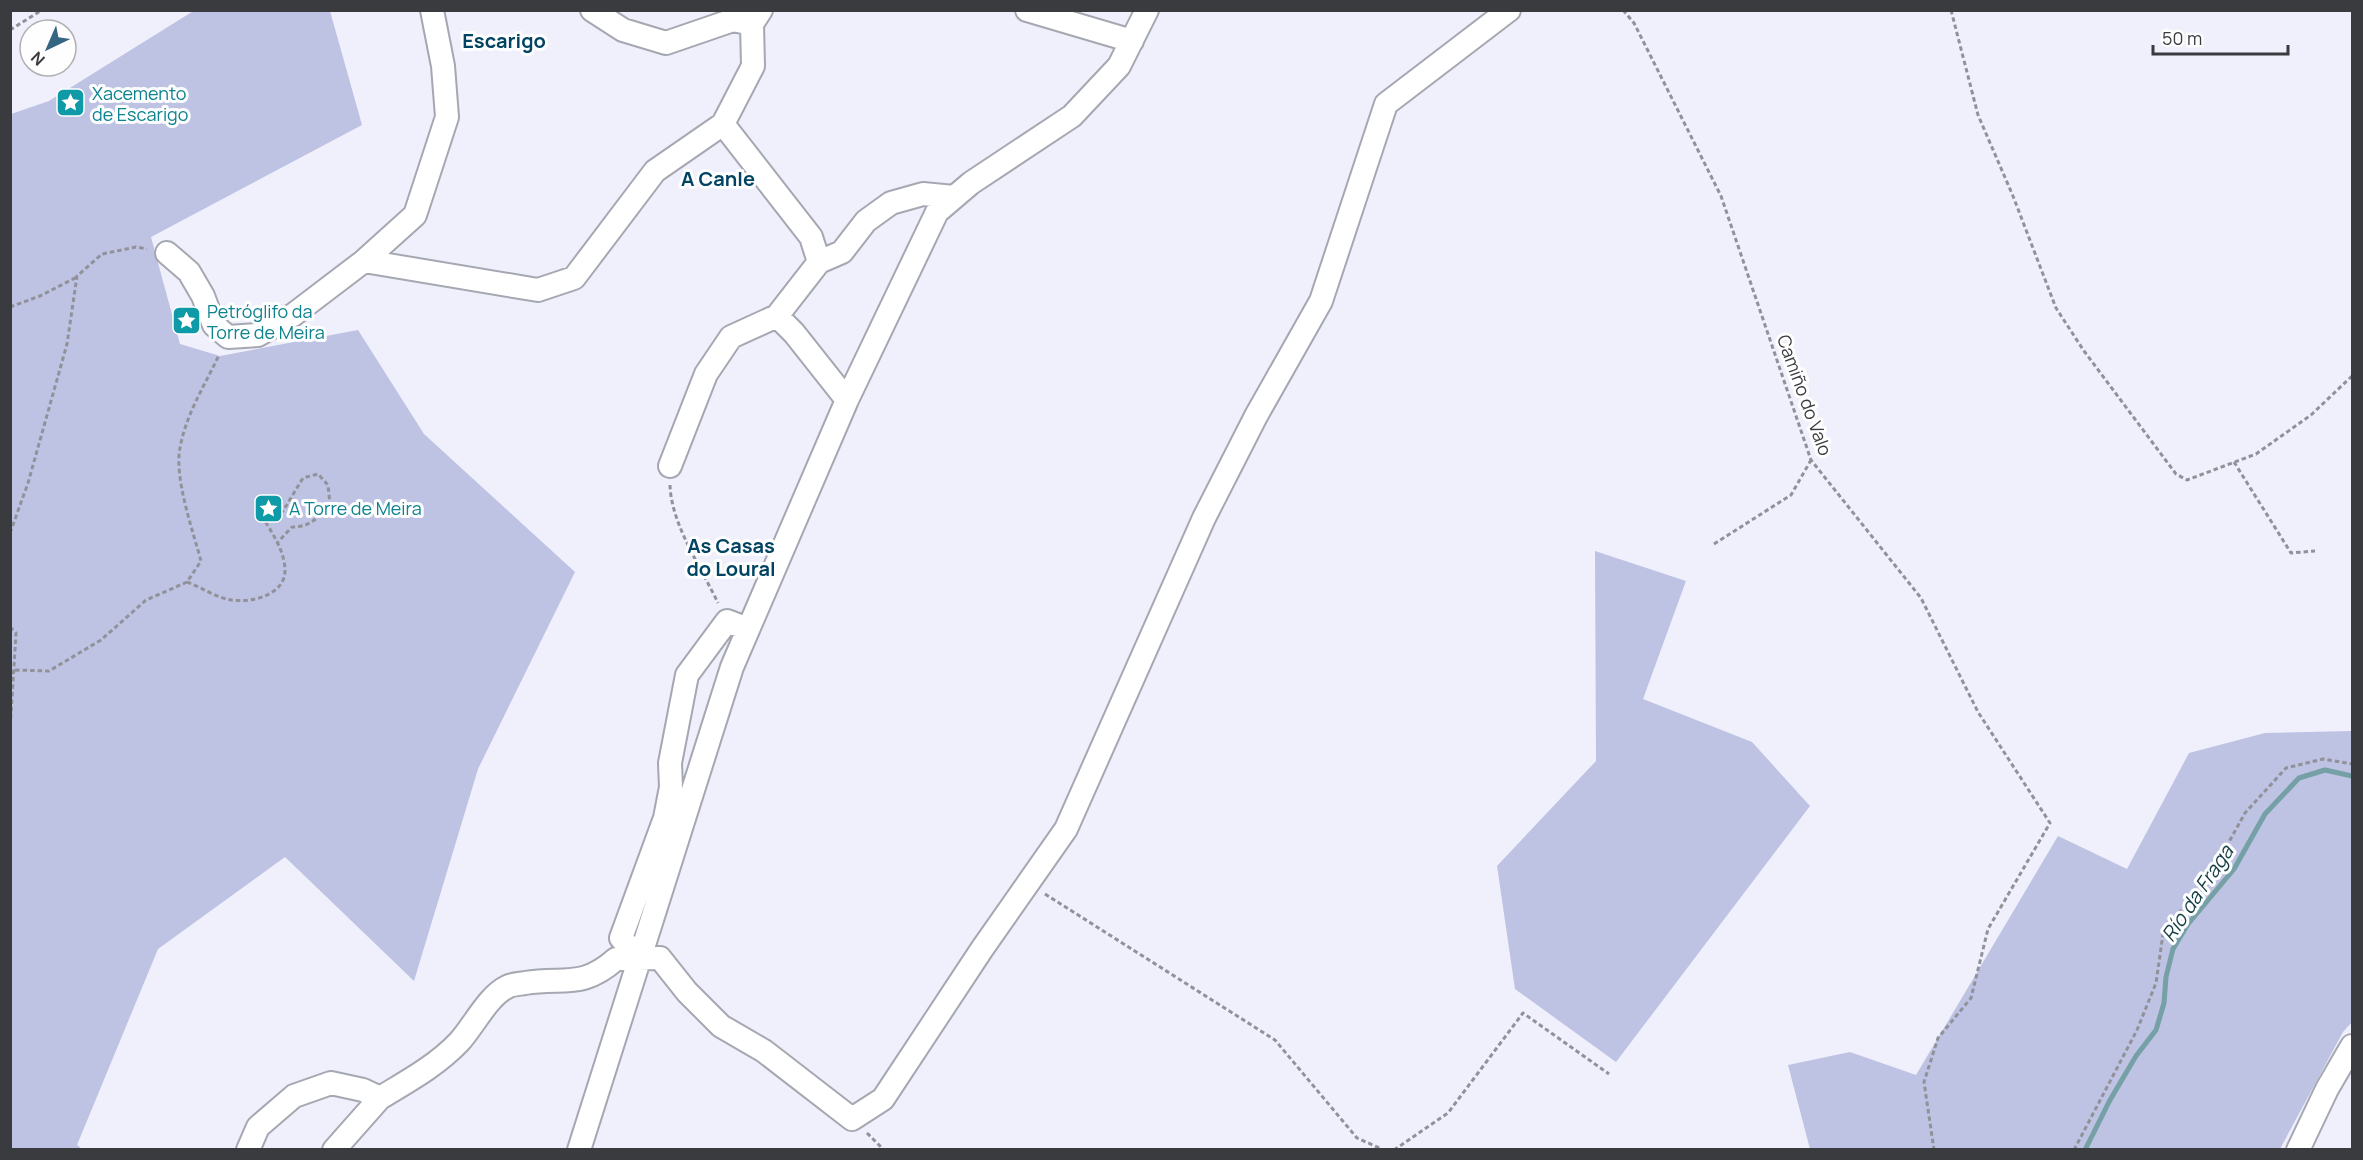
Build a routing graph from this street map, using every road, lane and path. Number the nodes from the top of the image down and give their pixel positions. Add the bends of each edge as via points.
1 (42, 10) edge
2 (432, 10) edge
3 (592, 10) edge
4 (1027, 10) edge
5 (1147, 10) edge
6 (1509, 10) edge
7 (1623, 10) edge
8 (1951, 10) edge
9 (757, 17) edge
10 (10, 30) edge
11 (1132, 41) junction
12 (723, 124) junction
13 (954, 197) junction
14 (167, 253) joint
15 (364, 261) junction
16 (819, 262) junction
17 (77, 276) junction
18 (10, 307) edge
19 (777, 316) junction
20 (228, 337) junction
21 (2352, 376) edge
22 (847, 400) junction
23 (1811, 459) junction
24 (2234, 462) junction
25 (670, 466) joint
26 (10, 533) edge
27 (278, 542) junction
28 (1714, 544) dead end
29 (2315, 550) dead end
30 (187, 582) junction
31 (726, 621) junction
32 (10, 627) edge
33 (748, 629) junction
34 (14, 670) junction
35 (10, 675) edge
36 (10, 731) edge
37 (2352, 764) edge
38 (1028, 884) junction
39 (639, 958) junction
40 (2352, 1046) edge
41 (1609, 1074) dead end
42 (380, 1098) junction
43 (248, 1149) edge
44 (334, 1149) edge
45 (579, 1149) edge
46 (1384, 1149) edge
47 (1394, 1149) edge
48 (1934, 1149) edge
49 (2074, 1149) edge
50 (2298, 1149) edge

1 - 10 path
2 - 15 street via 443,66 447,117 415,215
3 - 9 street via 623,30 666,43 733,20
4 - 11 street
5 - 11 street
6 - 38 street via 1386,104 1321,301 1204,518 1066,829
7 - 23 path, Camiño do Valo via 1634,23 1721,196
8 - 24 path via 1978,115 2056,308 2176,474 2187,480
9 - 12 street via 753,66
11 - 13 street via 1119,66 1072,116
12 - 15 street via 655,171 574,278 538,290
12 - 16 street via 811,237
13 - 16 street via 923,194 891,203 866,220 842,252
13 - 22 street via 936,212
14 - 17 path via 136,247 102,254
14 - 20 street via 189,272 214,325
15 - 20 street via 293,315 258,335
16 - 19 street
17 - 18 path
17 - 26 path via 67,344
19 - 22 street
19 - 25 street via 731,338 706,374
20 - 30 path via 191,410 179,450 181,485 201,561
21 - 24 path via 2311,415 2256,454
22 - 33 street
23 - 28 path via 1791,495
23 - 48 path, Camiño do Valo via 1921,598 1978,712 2050,823 1988,929 1971,998 1938,1038 1924,1082
24 - 29 path via 2291,553
25 - 31 path via 670,496 685,537
27 - 27 path via 265,521 283,511 303,478 318,474 328,485 330,504 318,518 305,527 292,527
27 - 30 path via 285,570 280,584 271,593 255,600 230,600
30 - 34 path via 146,600 101,639 49,671
31 - 33 street
31 - 39 street via 687,675 664,818 621,938
32 - 34 path via 16,633
33 - 39 street
34 - 35 path
34 - 36 path
37 - 49 path via 2323,759 2286,768 2245,813 2203,889 2164,927 2156,983 2137,1030
38 - 39 street via 884,1100 852,1119 764,1051 721,1026 660,958
38 - 46 path via 1275,1040 1357,1138
39 - 42 street via 616,959 602,972 575,981 507,986 459,1041 427,1070
39 - 45 street
40 - 50 street
41 - 47 path via 1523,1013 1448,1113
42 - 43 street via 330,1083 294,1096 258,1126
42 - 44 street

